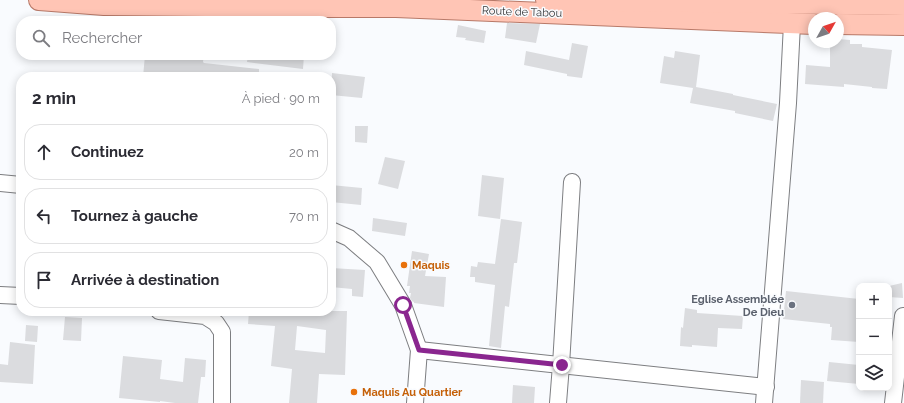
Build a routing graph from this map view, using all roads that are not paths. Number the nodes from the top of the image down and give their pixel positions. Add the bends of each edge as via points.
1 (39, 0) edge
2 (544, 0) edge
3 (904, 5) edge
4 (792, 24) junction
5 (808, 24) edge
6 (844, 24) edge
7 (904, 25) edge
8 (572, 182) dead end
9 (0, 183) edge
10 (16, 185) edge
11 (336, 232) edge
12 (0, 295) edge
13 (16, 296) edge
14 (205, 316) edge
15 (902, 316) dead end
16 (419, 350) junction
17 (562, 365) junction
18 (766, 387) junction
19 (222, 403) edge
20 (415, 403) edge
21 (558, 403) edge
22 (764, 403) edge
23 (893, 403) edge

1 - 4 main road, Route de Tabou via 104,5 396,7
2 - 3 main road, Route de Tabou
4 - 5 main road, Route de Tabou
4 - 18 street
6 - 7 main road
8 - 17 street
9 - 10 street
11 - 16 street via 349,238 377,262 403,305
12 - 13 street
14 - 19 street via 216,323 222,332
15 - 23 street
16 - 17 street
16 - 20 street
17 - 18 street
17 - 21 street
18 - 22 street

